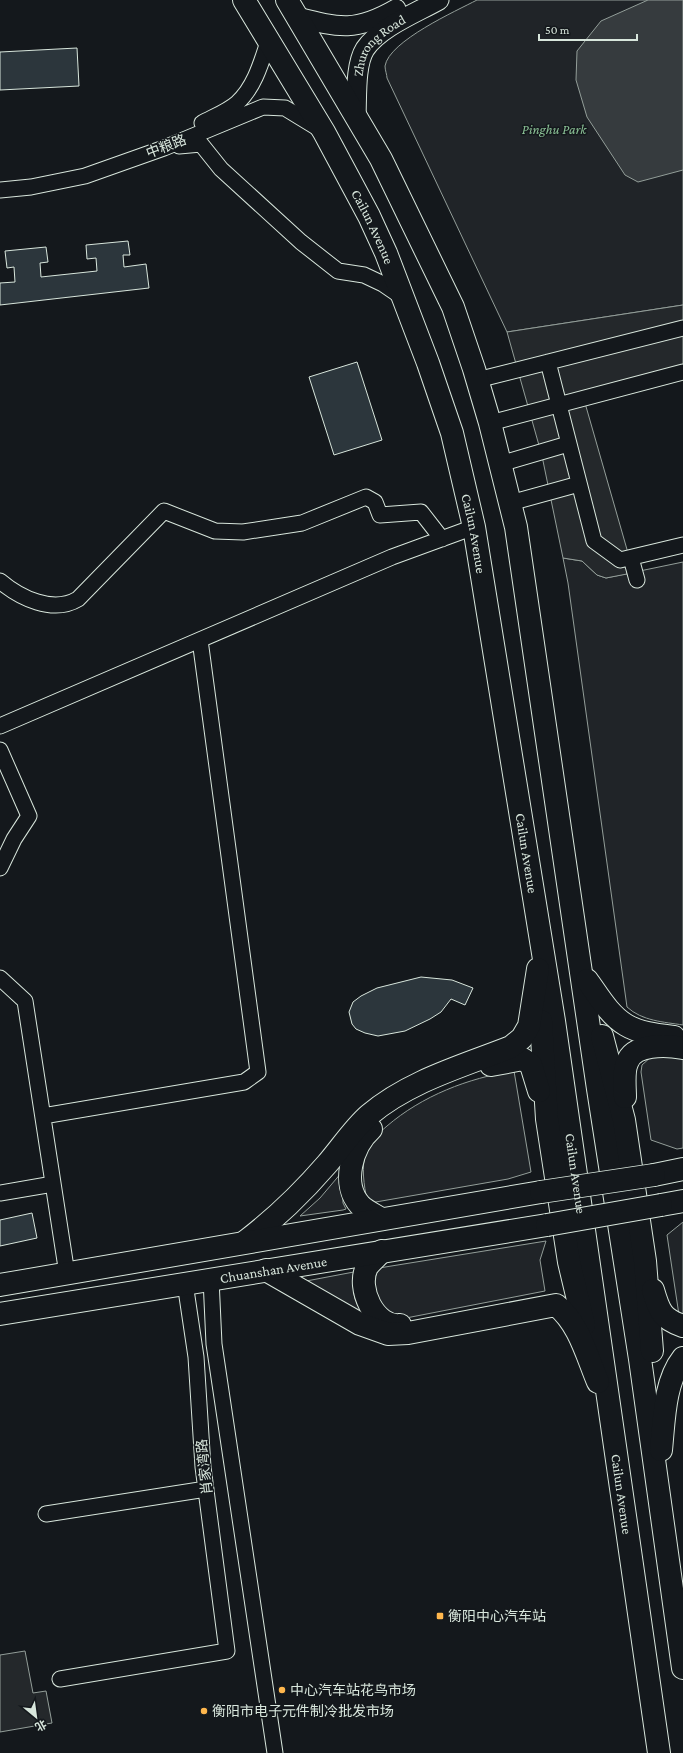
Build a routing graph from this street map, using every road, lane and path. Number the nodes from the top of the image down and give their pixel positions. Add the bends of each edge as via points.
1 (244, 0) edge
2 (413, 0) edge
3 (439, 0) edge
4 (292, 8) edge
5 (269, 39) junction
6 (356, 116) junction
7 (324, 132) junction
8 (164, 148) junction
9 (0, 183) edge
10 (0, 190) edge
11 (402, 297) junction
12 (683, 328) edge
13 (548, 362) junction
14 (683, 372) edge
15 (477, 380) junction
16 (558, 404) junction
17 (490, 423) junction
18 (568, 444) junction
19 (500, 464) junction
20 (579, 484) junction
21 (510, 503) junction
22 (474, 527) junction
23 (442, 539) junction
24 (683, 545) edge
25 (630, 558) junction
26 (637, 580) dead end
27 (0, 581) edge
28 (200, 640) junction
29 (0, 726) edge
30 (0, 750) edge
31 (0, 868) edge
32 (534, 896) junction
33 (576, 936) junction
34 (538, 970) junction
35 (0, 978) edge
36 (587, 980) junction
37 (683, 1039) edge
38 (683, 1048) edge
39 (43, 1116) junction
40 (547, 1118) junction
41 (624, 1120) junction
42 (683, 1169) edge
43 (53, 1184) junction
44 (0, 1193) edge
45 (683, 1201) edge
46 (382, 1219) junction
47 (556, 1228) junction
48 (243, 1243) junction
49 (382, 1251) junction
50 (645, 1261) junction
51 (266, 1270) junction
52 (67, 1274) junction
53 (211, 1279) junction
54 (185, 1283) junction
55 (0, 1285) edge
56 (0, 1314) edge
57 (683, 1326) edge
58 (683, 1358) edge
59 (599, 1384) junction
60 (677, 1384) edge
61 (660, 1459) junction
62 (620, 1470) junction
63 (206, 1489) junction
64 (46, 1514) dead end
65 (667, 1555) junction
66 (683, 1668) edge
67 (60, 1679) dead end
68 (275, 1753) edge
69 (659, 1753) edge

1 - 5 highway, Cailun Avenue
2 - 4 main road, Zhurong Road via 375,21 350,26 328,24
3 - 6 main road, Zhurong Road via 381,32 365,50 358,70
4 - 6 highway
5 - 7 highway, Cailun Avenue
5 - 9 street, 中粮路 via 250,87 237,103 203,123 160,142 83,169 28,181
6 - 15 highway via 381,159 452,307
7 - 8 street, 中粮路 via 285,108 263,107
7 - 11 highway, Cailun Avenue via 369,216
8 - 10 street, 中粮路 via 85,176 31,187
8 - 11 street via 201,144 226,174 301,242 338,271 364,275
11 - 22 highway, Cailun Avenue via 452,433
12 - 13 street
13 - 15 street
13 - 16 street
14 - 16 street
15 - 17 highway
16 - 17 street
16 - 18 street
17 - 19 highway
18 - 19 street
18 - 20 street
19 - 21 highway
20 - 21 street
20 - 25 street via 594,542 620,560
21 - 33 highway via 522,561
22 - 23 street
22 - 32 highway, Cailun Avenue
23 - 27 street via 421,512 380,515 375,502 366,497 302,523 243,532 215,531 164,511 78,599 70,604 57,606 42,603 15,593
23 - 28 street via 392,557
24 - 25 street
25 - 26 street
28 - 29 street
28 - 39 street via 258,1072 244,1082
30 - 31 street via 29,816
32 - 34 highway
32 - 62 highway, Cailun Avenue
33 - 36 highway
33 - 65 highway
34 - 40 highway
34 - 48 highway via 529,1026 522,1038 511,1046 413,1086 390,1099 368,1116 328,1164 277,1217
35 - 39 street via 25,1001
36 - 37 highway via 610,1011 625,1025
36 - 41 highway
38 - 41 highway via 650,1047 635,1053 627,1062
39 - 43 street
40 - 46 highway via 531,1065 523,1059 484,1067 419,1093 391,1111 369,1131 357,1149 351,1167 352,1194 361,1206
40 - 47 highway
41 - 50 highway
42 - 46 highway, bridge
43 - 44 street
43 - 52 street
45 - 47 highway, Chuanshan Avenue, bridge
46 - 48 highway
47 - 49 highway, Chuanshan Avenue
47 - 49 highway via 560,1290 554,1295 398,1326 386,1324 378,1318 368,1301 364,1286 367,1268
47 - 59 highway via 569,1262
48 - 52 highway
49 - 51 highway, Chuanshan Avenue
50 - 57 highway via 658,1310 670,1322
50 - 61 highway
51 - 53 highway, Chuanshan Avenue
51 - 59 highway via 360,1324 388,1334 408,1334 556,1305 573,1322
52 - 55 highway
53 - 54 highway, Chuanshan Avenue
53 - 68 street via 214,1344
54 - 56 highway, Chuanshan Avenue
54 - 63 street, 肖家湾路 via 196,1357
58 - 60 highway
59 - 62 highway
60 - 61 highway via 666,1400
61 - 65 highway
62 - 69 highway, Cailun Avenue
63 - 64 street
63 - 67 street, 肖家湾路 via 227,1650
65 - 66 highway

